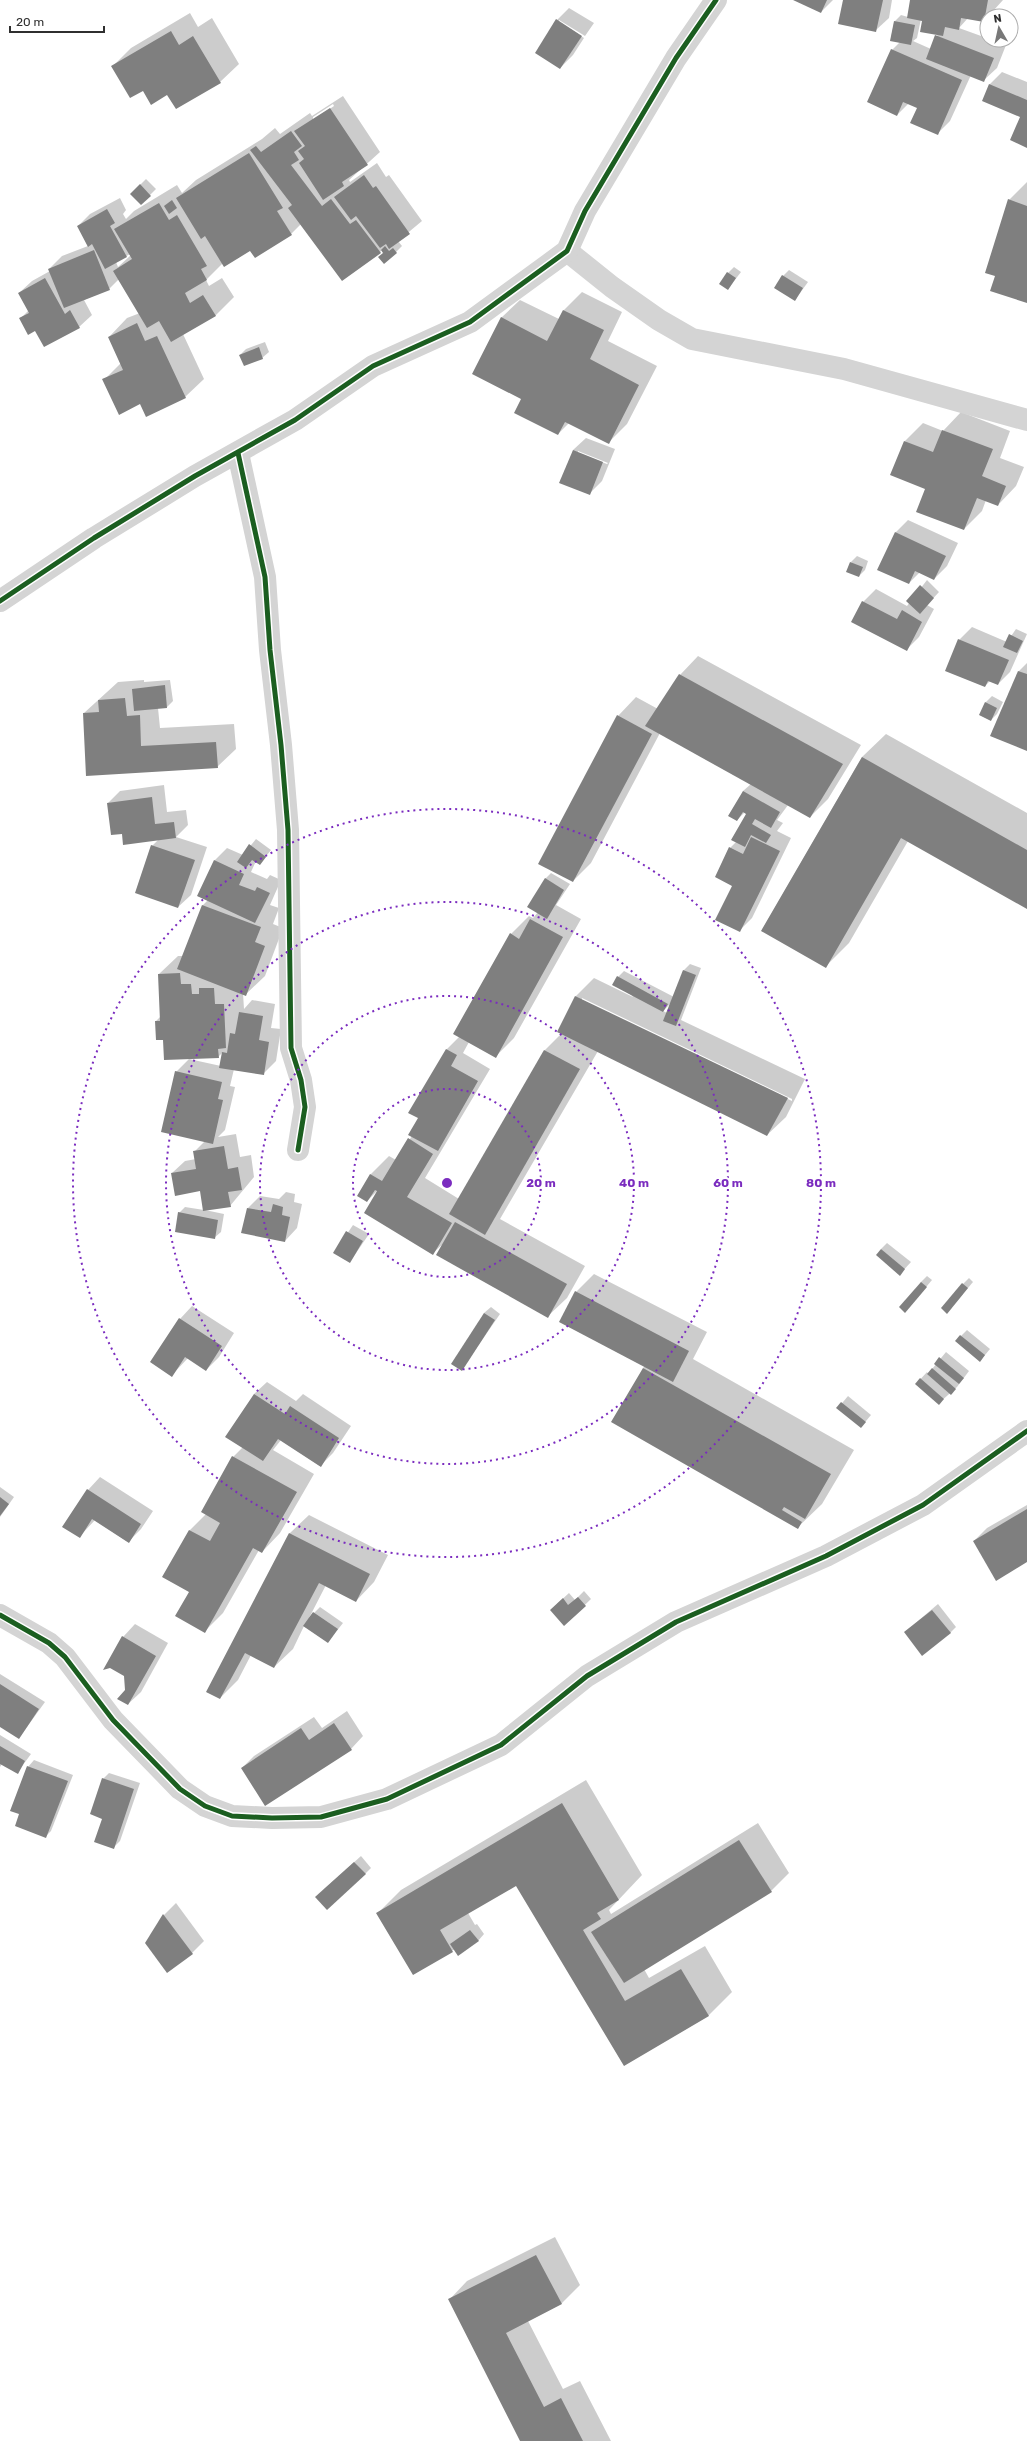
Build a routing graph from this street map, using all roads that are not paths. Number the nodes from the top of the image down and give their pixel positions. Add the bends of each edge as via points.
1 (716, 0) edge
2 (566, 252) junction
3 (1027, 420) edge
4 (238, 453) junction
5 (0, 601) edge
6 (298, 1150) dead end
7 (1027, 1431) edge
8 (0, 1615) edge

1 - 2 street via 676,58 585,211
2 - 3 street via 658,320 692,339 844,370
2 - 4 street via 470,322 373,366 295,420
4 - 5 street via 195,476 94,538
4 - 6 street via 250,518 265,577 281,745 288,830 291,1048 301,1080 305,1107
7 - 8 street via 923,1505 826,1556 676,1622 587,1676 501,1745 387,1799 320,1816 232,1816 205,1806 180,1789 113,1720 66,1657 48,1643

